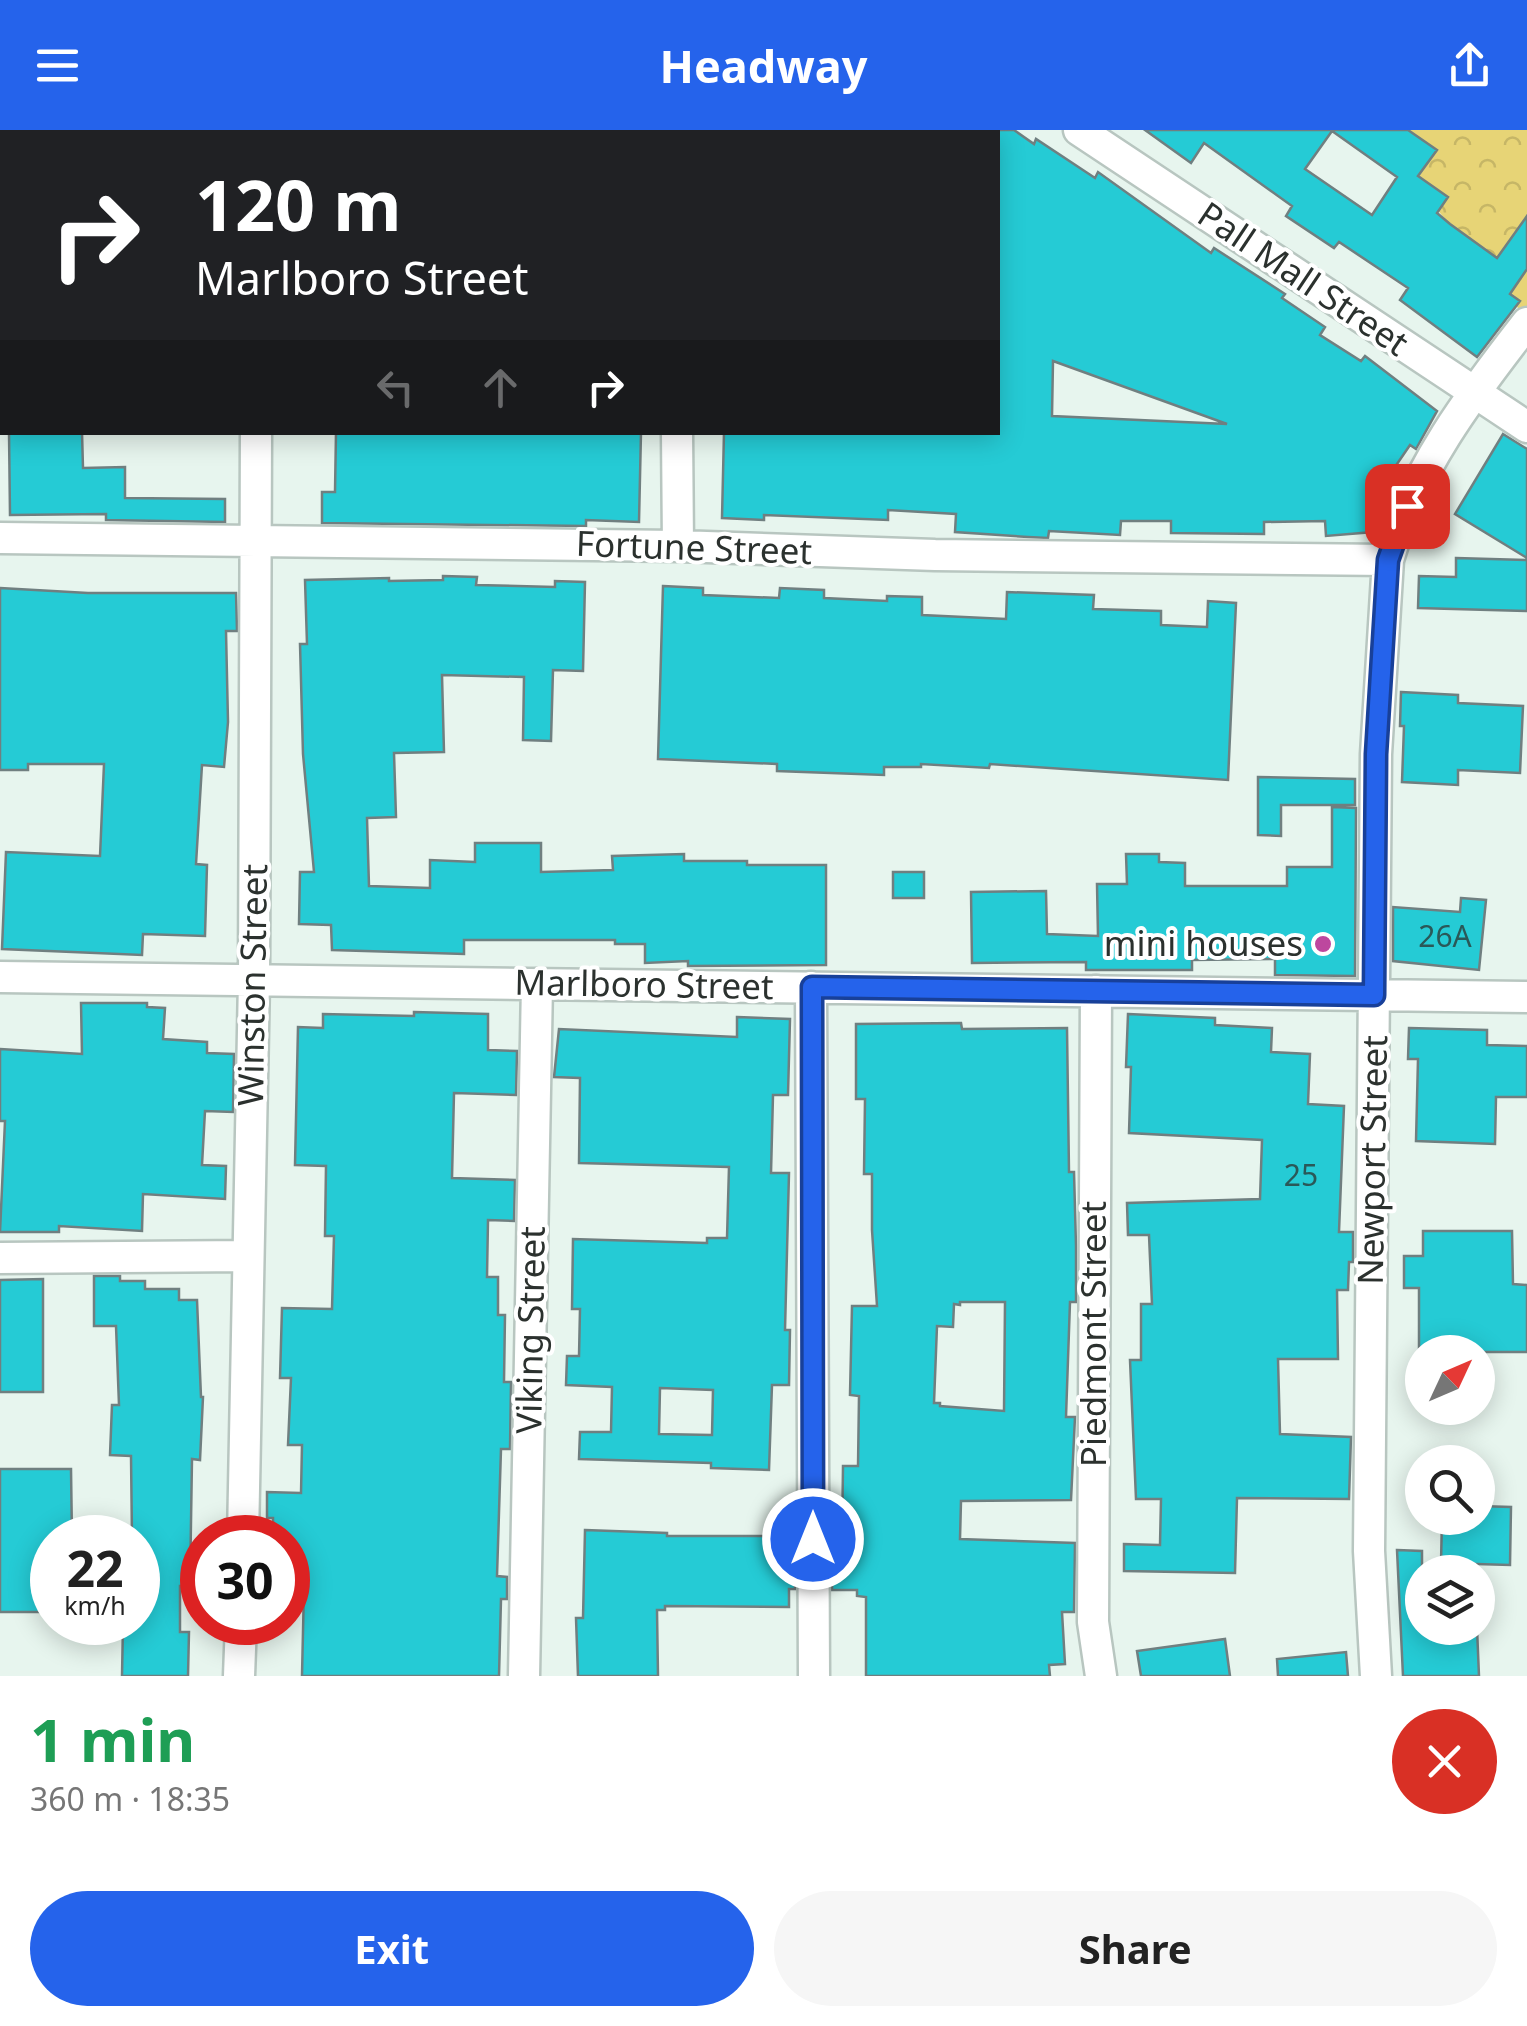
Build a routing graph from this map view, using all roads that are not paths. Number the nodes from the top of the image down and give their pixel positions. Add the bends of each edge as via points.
1 (1079, 130) edge
2 (1527, 323) edge
3 (1473, 392) junction
4 (1527, 427) edge
5 (256, 435) edge
6 (677, 435) edge
7 (0, 538) edge
8 (257, 541) junction
9 (678, 546) junction
10 (1388, 560) junction
11 (0, 976) edge
12 (254, 980) junction
13 (537, 984) junction
14 (812, 987) junction
15 (1096, 991) junction
16 (1374, 995) junction
17 (1527, 996) edge
18 (247, 1256) junction
19 (0, 1258) edge
20 (242, 1515) edge
21 (240, 1645) edge
22 (239, 1676) edge
23 (524, 1676) edge
24 (814, 1676) edge
25 (1100, 1676) edge
26 (1376, 1676) edge

1 - 3 street, Pall Mall Street
2 - 3 street, Newport Street
3 - 4 street, Pall Mall Street
3 - 10 street, Newport Street via 1418,482
5 - 8 street, Winston Street
6 - 9 street
7 - 8 street, Fortune Street
8 - 9 street, Fortune Street
8 - 12 street, Winston Street
9 - 10 street, Fortune Street
10 - 16 street, Newport Street via 1376,754
11 - 12 street, Marlboro Street
12 - 13 street, Marlboro Street
12 - 18 street, Winston Street
13 - 14 street, Marlboro Street
13 - 23 street, Viking Street
14 - 15 street, Marlboro Street
14 - 24 street
15 - 16 street, Marlboro Street
15 - 25 street, Piedmont Street via 1093,1622
16 - 17 street, Marlboro Street
16 - 26 street, Newport Street via 1369,1551
18 - 19 street
18 - 20 street, Winston Street
21 - 22 street

